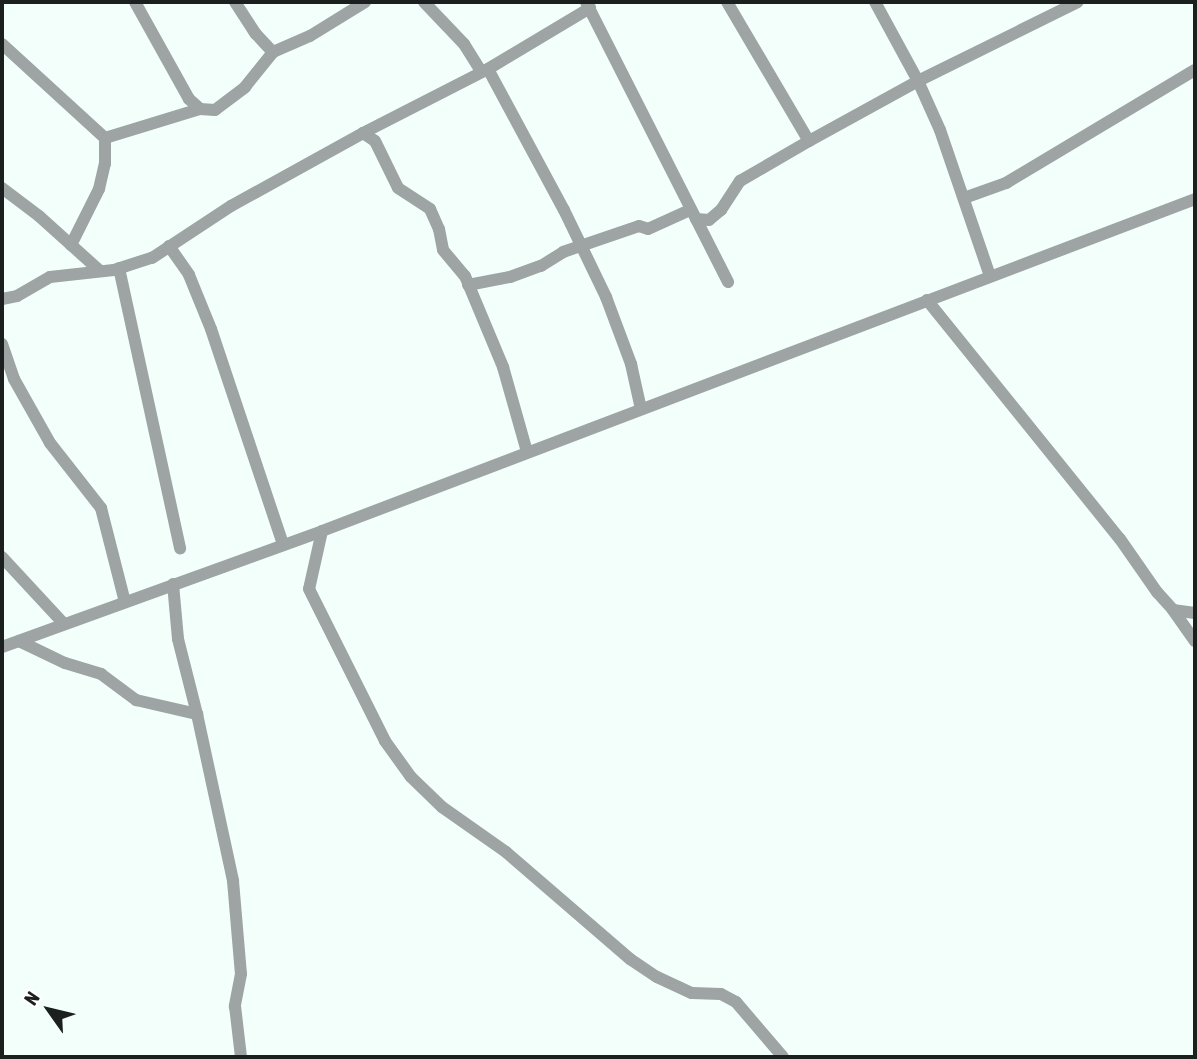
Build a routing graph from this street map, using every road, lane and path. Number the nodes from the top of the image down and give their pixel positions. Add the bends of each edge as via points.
1 (135, 2) edge
2 (235, 2) edge
3 (365, 2) edge
4 (424, 2) edge
5 (727, 2) edge
6 (875, 2) edge
7 (1078, 2) edge
8 (588, 5) edge
9 (2, 44) edge
10 (273, 52) junction
11 (485, 70) junction
12 (1195, 70) edge
13 (918, 81) junction
14 (200, 109) junction
15 (363, 133) junction
16 (106, 138) junction
17 (809, 141) junction
18 (2, 188) edge
19 (964, 198) junction
20 (1195, 199) edge
21 (693, 214) junction
22 (71, 245) junction
23 (169, 246) junction
24 (582, 247) junction
25 (119, 268) junction
26 (99, 270) junction
27 (990, 276) junction
28 (728, 282) dead end
29 (468, 285) junction
30 (2, 299) edge
31 (927, 299) junction
32 (2, 344) edge
33 (641, 409) junction
34 (527, 452) junction
35 (322, 531) junction
36 (283, 544) junction
37 (180, 548) dead end
38 (2, 557) edge
39 (173, 584) junction
40 (125, 602) junction
41 (1173, 610) junction
42 (1195, 612) edge
43 (64, 624) junction
44 (19, 641) junction
45 (1195, 641) edge
46 (2, 647) edge
47 (197, 714) junction
48 (241, 1057) edge
49 (783, 1057) edge

1 - 14 street via 188,99
2 - 10 street
3 - 10 street via 310,36
4 - 11 street
5 - 17 street
6 - 13 street
7 - 13 street
8 - 11 street
8 - 21 street
9 - 16 street
10 - 14 street via 235,95 215,110
11 - 15 street
11 - 24 street
12 - 19 street via 1006,183
13 - 17 street
13 - 19 street
14 - 16 street
15 - 23 street
15 - 29 street via 375,141 398,188 430,209 443,250
16 - 22 street via 99,189
17 - 21 street via 740,181 709,220
18 - 22 street
19 - 27 street
20 - 27 street
21 - 24 street via 648,229 639,226
21 - 28 street
22 - 26 street
23 - 25 street via 152,258
23 - 36 street via 189,275 211,329
24 - 29 street via 510,277
24 - 33 street via 618,329
25 - 26 street
25 - 37 street
26 - 30 street via 50,277 17,296
27 - 31 street
29 - 34 street via 503,367
31 - 33 street
31 - 41 street
32 - 40 street via 14,379 50,443 101,508
33 - 34 street
34 - 35 street
35 - 36 street
35 - 49 street via 309,589 385,741 411,777 630,959 692,993 720,994 736,1002
36 - 39 street
38 - 43 street
39 - 40 street
39 - 47 street via 178,639
40 - 43 street
41 - 42 street
41 - 45 street
43 - 44 street
44 - 46 street
44 - 47 street via 101,674 136,700
47 - 48 street via 233,881 241,974 235,1006

